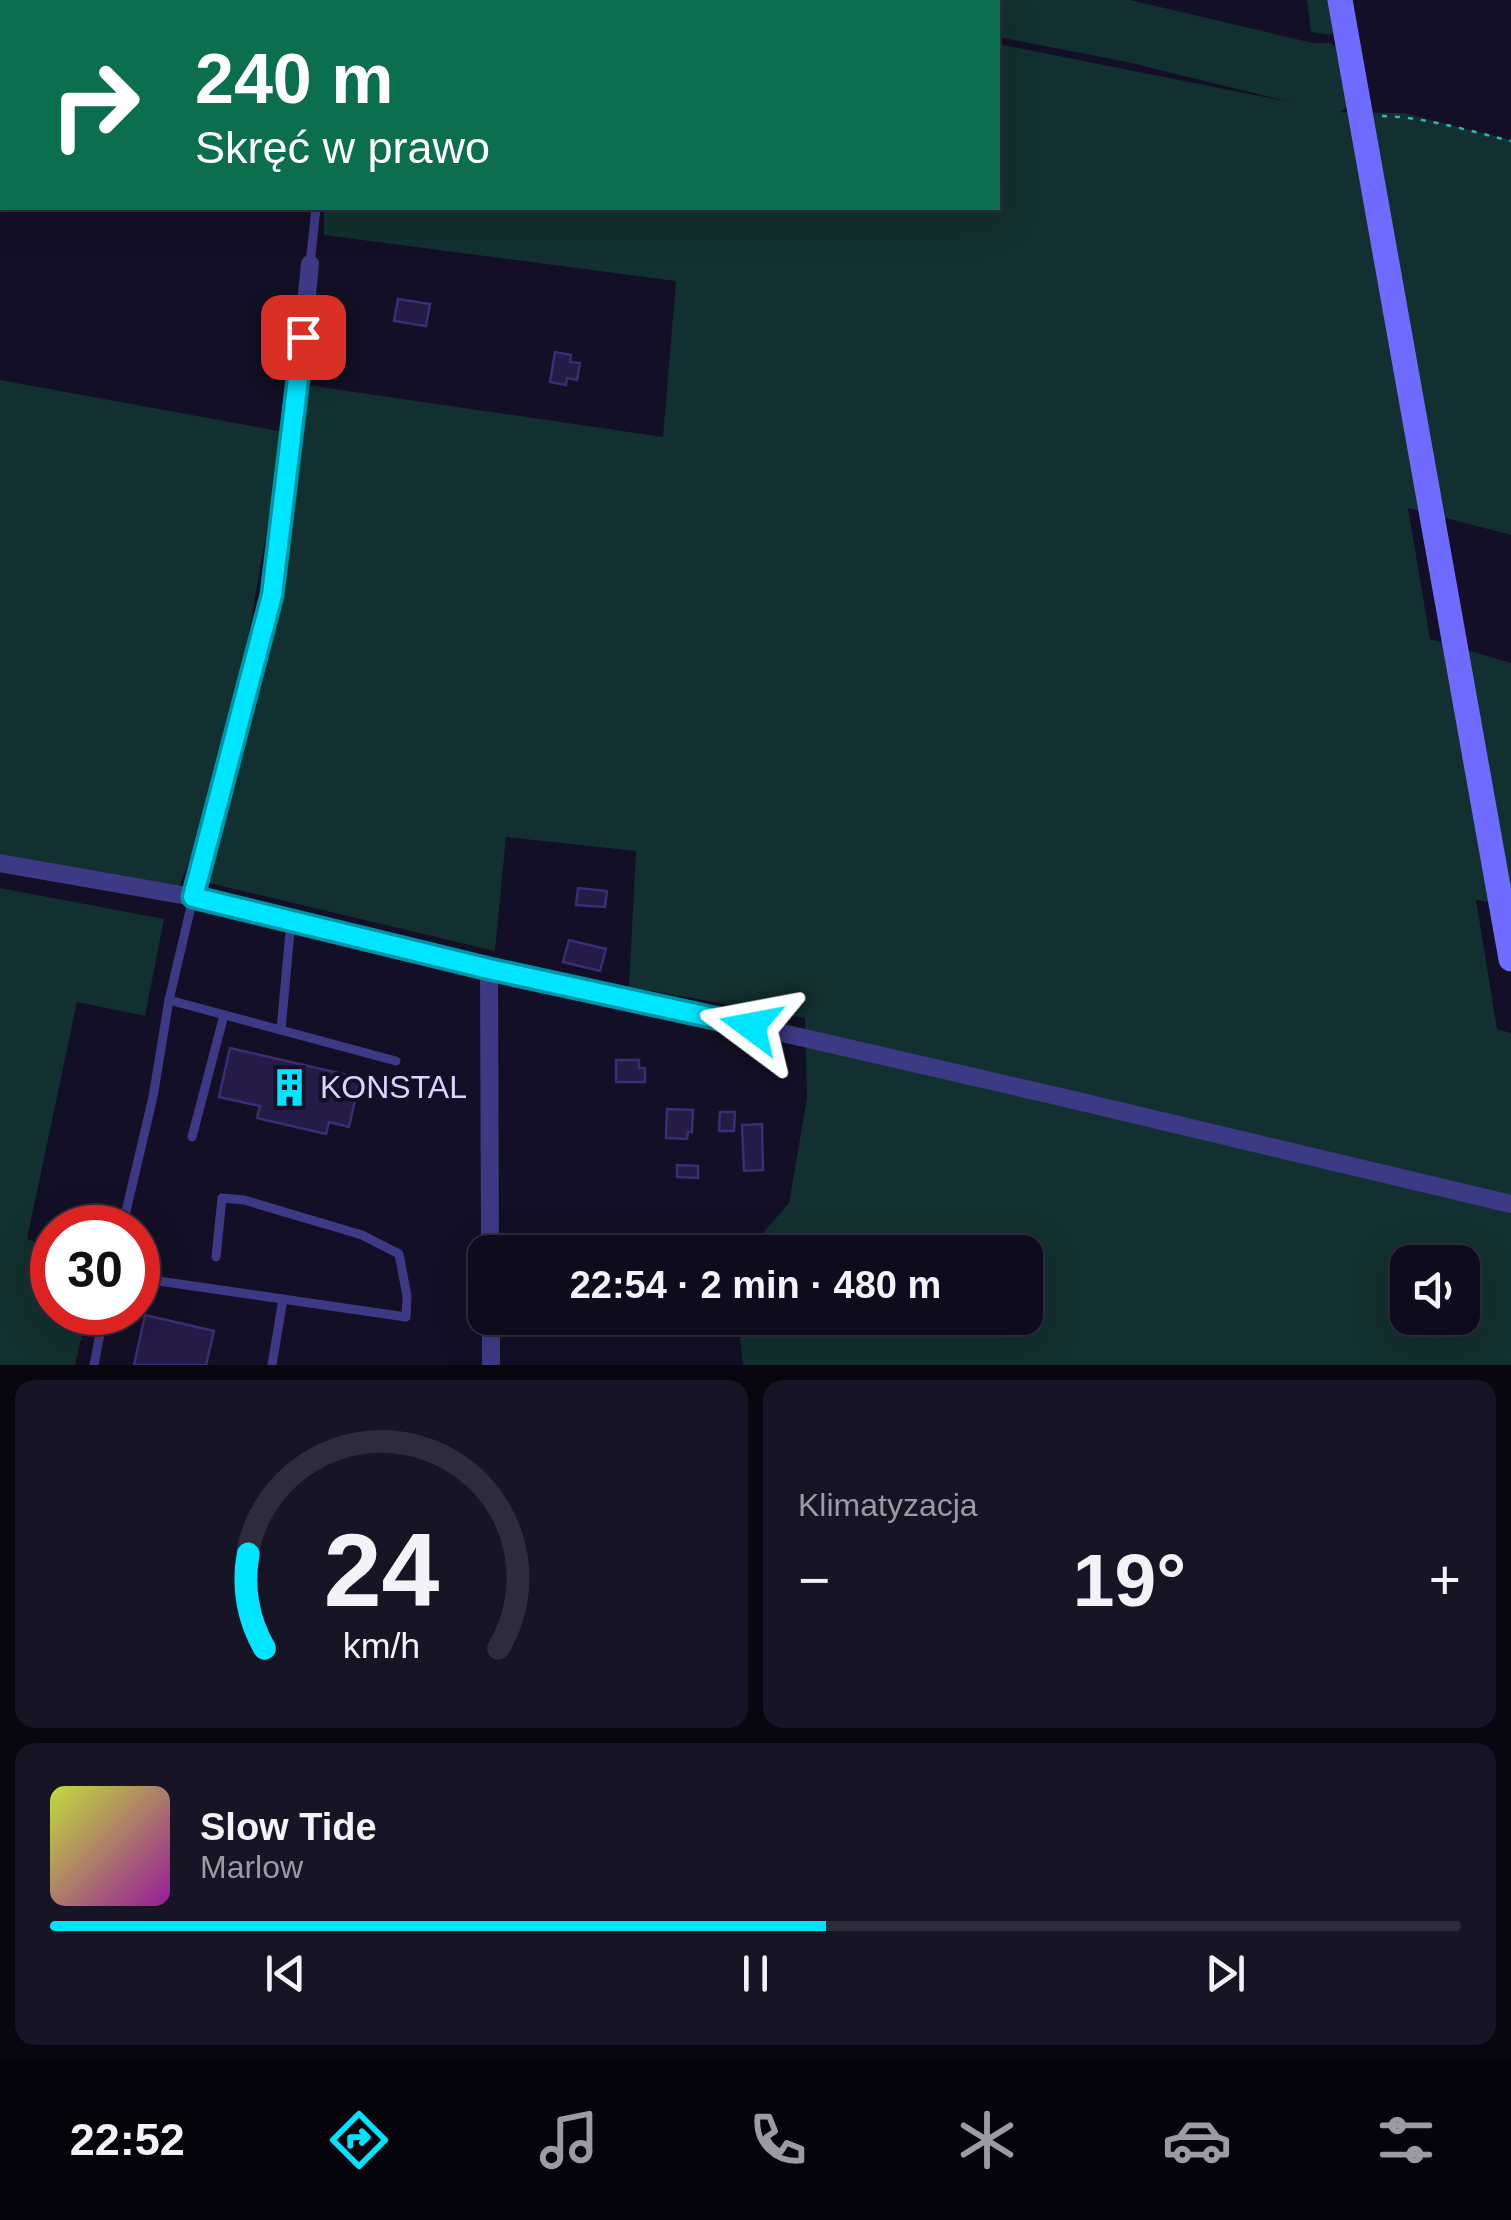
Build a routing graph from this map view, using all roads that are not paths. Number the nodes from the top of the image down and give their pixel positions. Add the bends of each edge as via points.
1 (1340, 0) edge
2 (316, 210) edge
3 (310, 264) joint
4 (0, 863) edge
5 (193, 897) junction
6 (292, 920) junction
7 (1511, 959) edge
8 (489, 969) junction
9 (169, 1000) junction
10 (224, 1015) junction
11 (280, 1030) junction
12 (396, 1061) dead end
13 (192, 1136) dead end
14 (1511, 1204) edge
15 (127, 1205) edge
16 (490, 1235) edge
17 (216, 1257) dead end
18 (160, 1281) edge
19 (283, 1299) junction
20 (100, 1335) edge
21 (491, 1335) edge
22 (94, 1365) edge
23 (272, 1365) edge
24 (491, 1365) edge

1 - 7 main road
2 - 3 lane
3 - 5 street via 272,595
4 - 5 street
5 - 6 street
5 - 9 lane
6 - 8 street
6 - 11 lane
8 - 14 street
8 - 16 street
9 - 10 lane
9 - 15 lane
10 - 11 lane
10 - 13 lane
11 - 12 lane
17 - 19 lane via 222,1198 362,1235 399,1254 406,1317
18 - 19 lane
19 - 23 lane
20 - 22 lane
21 - 24 street

